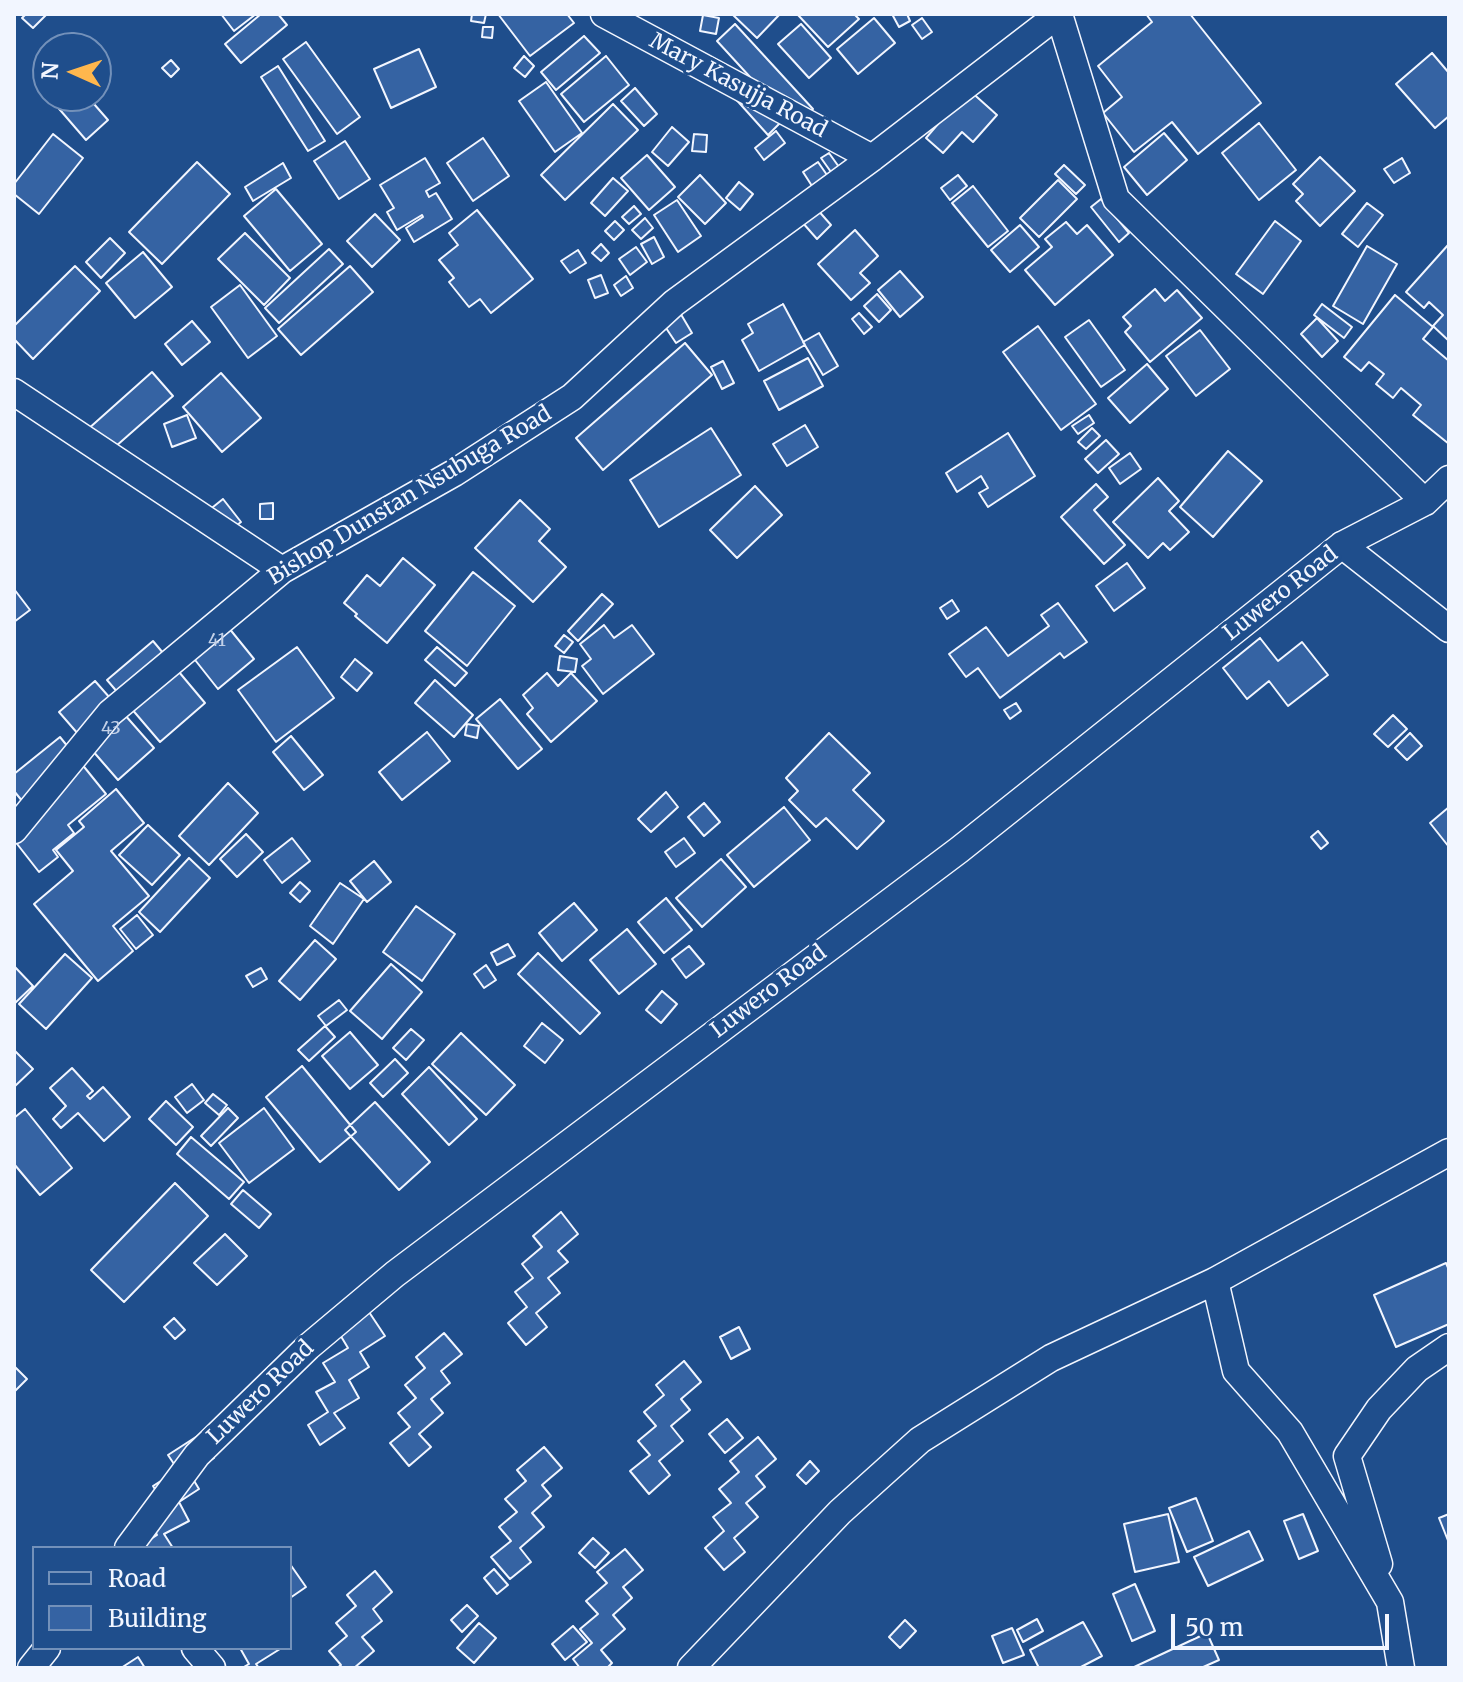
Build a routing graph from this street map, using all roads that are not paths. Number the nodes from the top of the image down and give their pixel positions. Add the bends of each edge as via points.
1 (604, 14) edge
2 (1059, 14) edge
3 (872, 158) junction
4 (14, 392) edge
5 (1449, 479) edge
6 (1425, 502) junction
7 (1342, 545) junction
8 (282, 570) junction
9 (1449, 629) edge
10 (14, 830) edge
11 (1449, 1152) edge
12 (1215, 1281) junction
13 (1449, 1347) edge
14 (129, 1546) edge
15 (1390, 1602) junction
16 (45, 1650) edge
17 (197, 1650) edge
18 (31, 1668) edge
19 (212, 1668) edge
20 (691, 1668) edge
21 (1401, 1668) edge

1 - 3 street, Mary Kasujja Road
2 - 3 street, Bishop Dunstan Nsubuga Road
2 - 6 street via 1116,199
3 - 8 street, Bishop Dunstan Nsubuga Road via 674,303 572,397 454,473
4 - 8 street
5 - 6 street, Luwero Road
6 - 7 street, Luwero Road
7 - 9 street
7 - 14 street, Luwero Road via 959,850 395,1274 308,1347 197,1455
8 - 10 street, Bishop Dunstan Nsubuga Road via 110,713
11 - 12 street
12 - 15 street via 1236,1371 1290,1432
12 - 20 street via 1051,1358 920,1440 840,1512
13 - 15 street via 1417,1369 1379,1409 1347,1456
15 - 21 street
16 - 18 street
17 - 19 street

